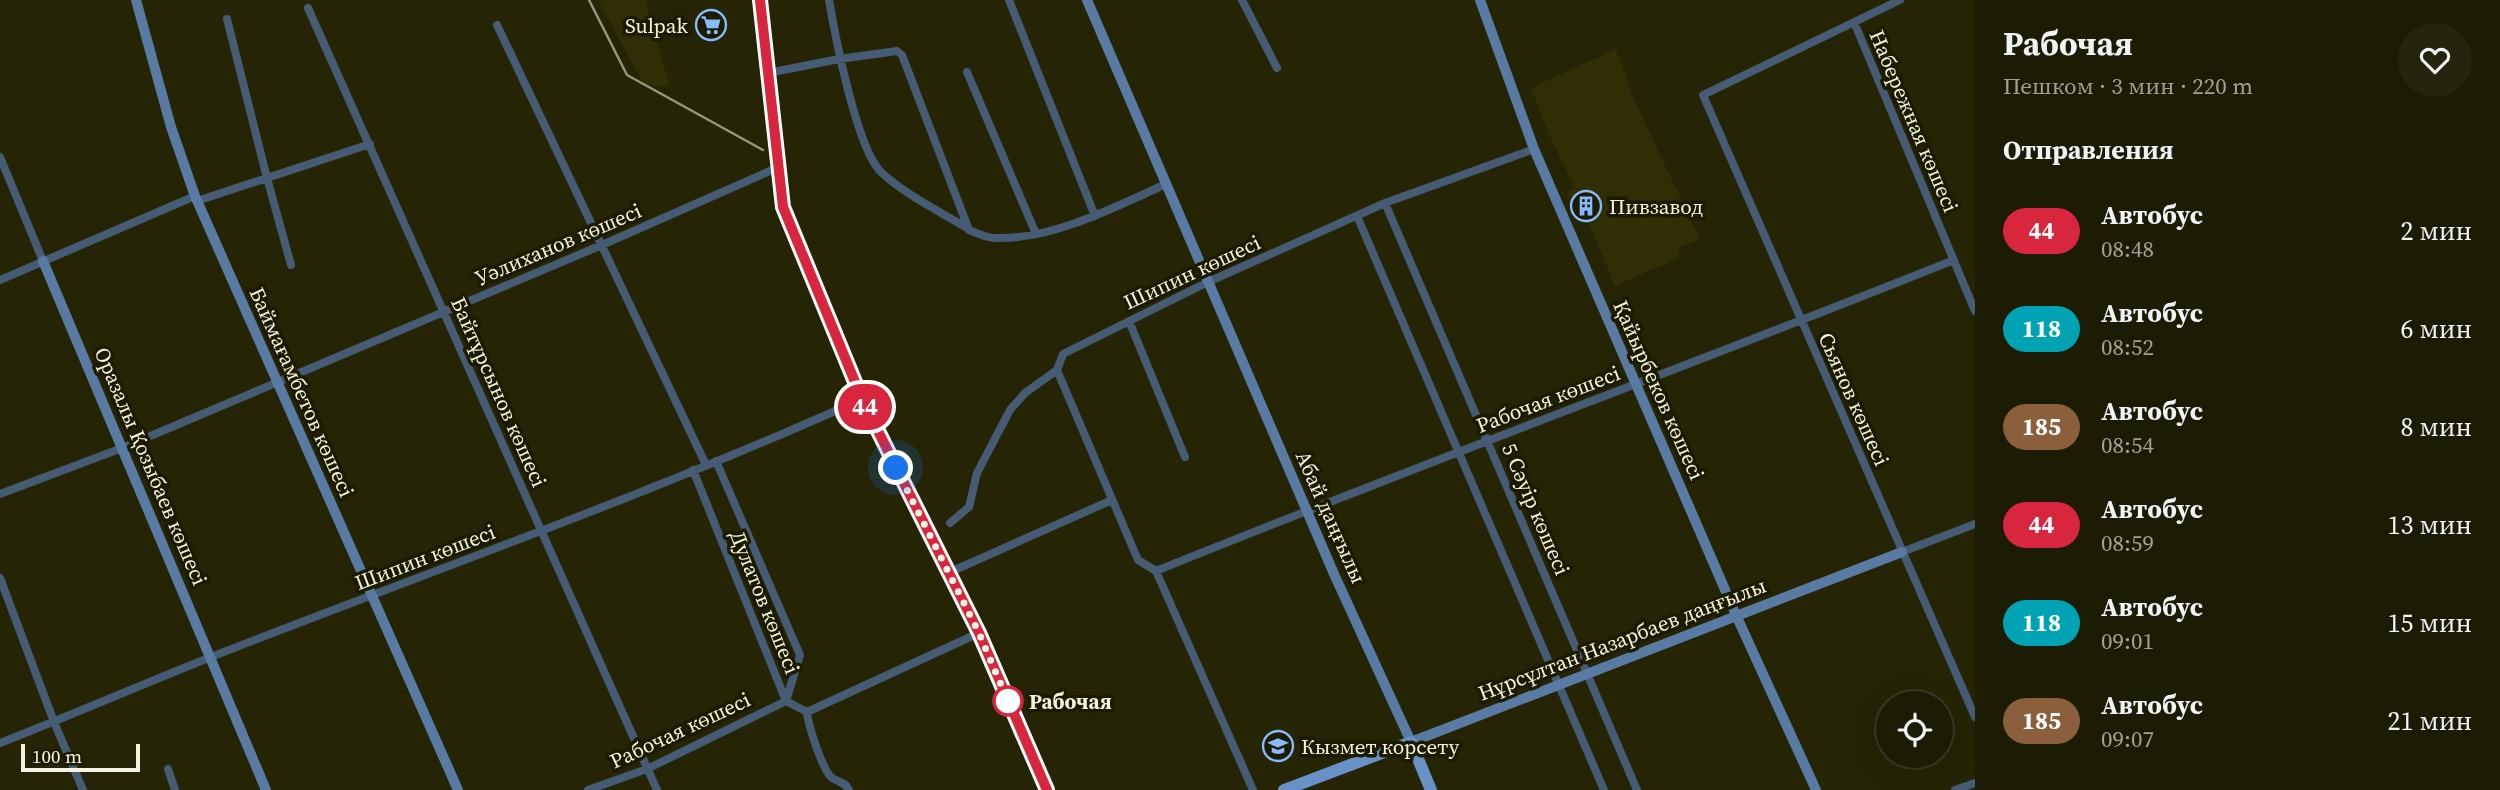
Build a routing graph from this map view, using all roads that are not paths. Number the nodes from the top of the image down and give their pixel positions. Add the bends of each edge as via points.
1 (136, 0) edge
2 (760, 0) edge
3 (829, 0) edge
4 (1009, 0) edge
5 (1087, 0) edge
6 (1242, 0) edge
7 (1480, 0) edge
8 (1900, 0) edge
9 (308, 8) dead end
10 (227, 19) dead end
11 (1854, 22) junction
12 (497, 25) dead end
13 (839, 59) junction
14 (1277, 68) dead end
15 (967, 72) dead end
16 (768, 73) junction
17 (370, 144) junction
18 (1534, 149) junction
19 (0, 157) edge
20 (779, 167) junction
21 (267, 178) junction
22 (1166, 184) junction
23 (196, 198) junction
24 (1385, 203) junction
25 (1095, 216) junction
26 (1357, 216) junction
27 (969, 229) junction
28 (1036, 234) junction
29 (602, 245) junction
30 (1954, 260) junction
31 (43, 261) junction
32 (291, 265) dead end
33 (0, 280) edge
34 (1208, 282) junction
35 (444, 311) junction
36 (1975, 311) edge
37 (1129, 321) junction
38 (1801, 321) junction
39 (1057, 370) junction
40 (276, 382) junction
41 (1635, 384) junction
42 (862, 399) junction
43 (1488, 442) junction
44 (122, 448) junction
45 (1459, 453) junction
46 (1185, 457) dead end
47 (716, 461) junction
48 (706, 465) junction
49 (693, 470) junction
50 (0, 494) edge
51 (1112, 500) junction
52 (1307, 510) junction
53 (950, 523) dead end
54 (1975, 524) edge
55 (541, 530) junction
56 (1902, 552) junction
57 (1156, 571) junction
58 (948, 573) junction
59 (0, 578) edge
60 (372, 597) junction
61 (1736, 615) junction
62 (979, 633) junction
63 (210, 658) junction
64 (1587, 673) junction
65 (1559, 684) junction
66 (789, 702) junction
67 (804, 710) junction
68 (1975, 717) edge
69 (54, 722) junction
70 (1411, 742) junction
71 (0, 743) edge
72 (168, 768) dead end
73 (647, 769) junction
74 (1975, 783) edge
75 (83, 790) edge
76 (175, 790) edge
77 (266, 790) edge
78 (458, 790) edge
79 (588, 790) edge
80 (657, 790) edge
81 (849, 790) edge
82 (1047, 790) edge
83 (1253, 790) edge
84 (1284, 790) edge
85 (1431, 790) edge
86 (1604, 790) edge
87 (1637, 790) edge
88 (1816, 790) edge
89 (1955, 790) edge

1 - 23 street, Баймағамбетов көшесі
2 - 16 street
3 - 13 street
4 - 25 street
5 - 22 street, Абай даңғылы
6 - 14 street
7 - 18 street, Қайырбеков көшесі
8 - 11 street
9 - 17 street, Байтұрсынов көшесі
10 - 21 street
11 - 30 street, Набережная көшесі
11 - 38 street, Сьянов көшесі via 1703,95
12 - 29 street
13 - 16 street
13 - 27 street via 867,149 880,171
13 - 27 street via 892,50 902,55
15 - 28 street
16 - 20 street
17 - 21 street
17 - 35 street, Байтұрсынов көшесі
18 - 24 street, Шипин көшесі
18 - 41 street, Қайырбеков көшесі
19 - 31 street, Оразалы Қозыбаев көшесі
20 - 29 street, Уәлиханов көшесі
20 - 42 street via 783,207
21 - 23 street
21 - 32 street
22 - 25 street
22 - 34 street, Абай даңғылы
23 - 31 street
23 - 40 street, Баймағамбетов көшесі
24 - 26 street, Шипин көшесі
24 - 43 street, 5 Сәуір көшесі
25 - 28 street
26 - 34 street, Шипин көшесі
26 - 45 street
27 - 28 street via 993,239
29 - 35 street, Уәлиханов көшесі
29 - 48 street
30 - 36 street, Набережная көшесі
30 - 38 street, Рабочая көшесі
31 - 33 street
31 - 44 street, Оразалы Қозыбаев көшесі
34 - 37 street, Шипин көшесі
34 - 52 street, Абай даңғылы
35 - 40 street, Уәлиханов көшесі
35 - 55 street, Байтұрсынов көшесі
37 - 39 street, Шипин көшесі via 1063,354
37 - 46 street
38 - 41 street, Рабочая көшесі
38 - 56 street, Сьянов көшесі
39 - 51 street
39 - 53 street, Шипин көшесі via 1010,410 977,473 969,507
40 - 44 street, Уәлиханов көшесі
40 - 60 street, Баймағамбетов көшесі
41 - 43 street, Рабочая көшесі
41 - 61 street, Қайырбеков көшесі
42 - 47 street, Шипин көшесі
42 - 58 street
43 - 45 street, Рабочая көшесі
43 - 64 street, 5 Сәуір көшесі
44 - 50 street, Уәлиханов көшесі
44 - 63 street, Оразалы Қозыбаев көшесі
45 - 52 street, Рабочая көшесі
45 - 65 street
47 - 48 street, Шипин көшесі
47 - 66 street, Дулатов көшесі via 800,655
48 - 49 street, Шипин көшесі
49 - 55 street, Шипин көшесі
49 - 66 street, Дулатов көшесі
51 - 57 street via 1138,560
51 - 58 street
52 - 57 street, Рабочая көшесі
52 - 70 street, Абай даңғылы
54 - 56 street, Нұрсұлтан Назарбаев даңғылы
55 - 60 street, Шипин көшесі
55 - 73 street, Байтұрсынов көшесі
56 - 61 street, Нұрсұлтан Назарбаев даңғылы
56 - 68 street, Сьянов көшесі
57 - 83 street
58 - 62 street
59 - 69 street
60 - 63 street, Шипин көшесі
60 - 78 street, Баймағамбетов көшесі
61 - 64 street, Нұрсұлтан Назарбаев даңғылы
61 - 88 street, Қайырбеков көшесі
62 - 67 street
62 - 82 street
63 - 69 street, Шипин көшесі
63 - 77 street, Оразалы Қозыбаев көшесі
64 - 65 street, Нұрсұлтан Назарбаев даңғылы
64 - 87 street, 5 Сәуір көшесі
65 - 70 street, Нұрсұлтан Назарбаев даңғылы
65 - 86 street
66 - 67 street
66 - 73 street, Рабочая көшесі
67 - 81 street via 830,776
69 - 71 street, Шипин көшесі
69 - 75 street
70 - 84 main road, Нұрсұлтан Назарбаев даңғылы
70 - 85 main road, Абай даңғылы
72 - 76 street
73 - 79 street, Рабочая көшесі
73 - 80 street, Байтұрсынов көшесі
74 - 89 street

